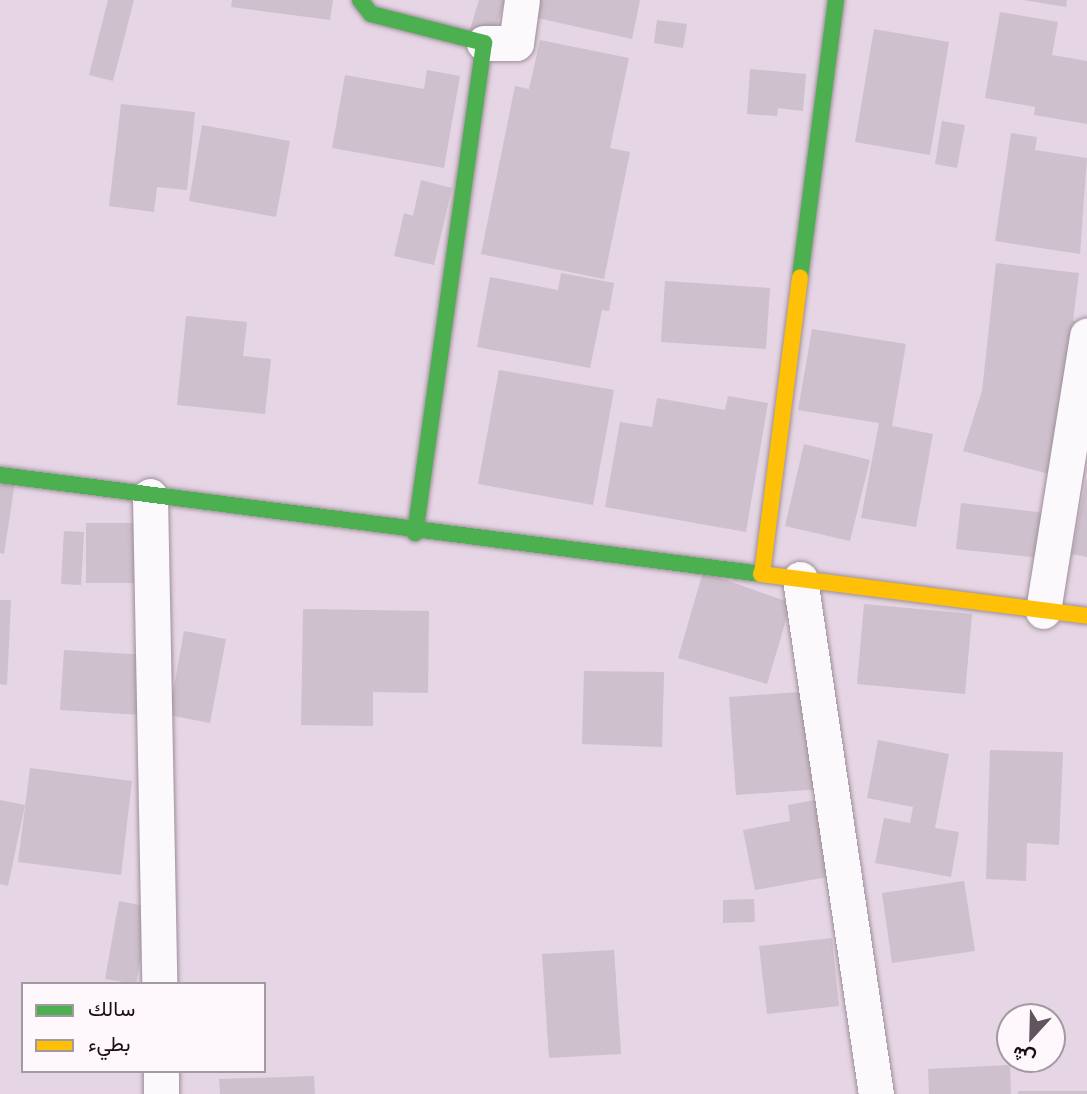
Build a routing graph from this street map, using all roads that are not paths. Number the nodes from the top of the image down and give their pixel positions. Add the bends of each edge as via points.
1 (360, 0) edge
2 (522, 0) edge
3 (836, 0) edge
4 (484, 43) junction
5 (1087, 335) edge
6 (0, 475) edge
7 (150, 496) junction
8 (415, 533) junction
9 (762, 574) junction
10 (800, 579) junction
11 (1043, 611) junction
12 (1087, 616) edge
13 (159, 982) edge
14 (161, 1073) edge
15 (161, 1094) edge
16 (876, 1094) edge

1 - 4 street via 371,14
2 - 4 street via 516,43
3 - 9 street
4 - 8 street
5 - 11 street
6 - 7 street
7 - 8 street
7 - 13 street
8 - 9 street
9 - 10 street
10 - 11 street
10 - 16 street
11 - 12 street
14 - 15 street

